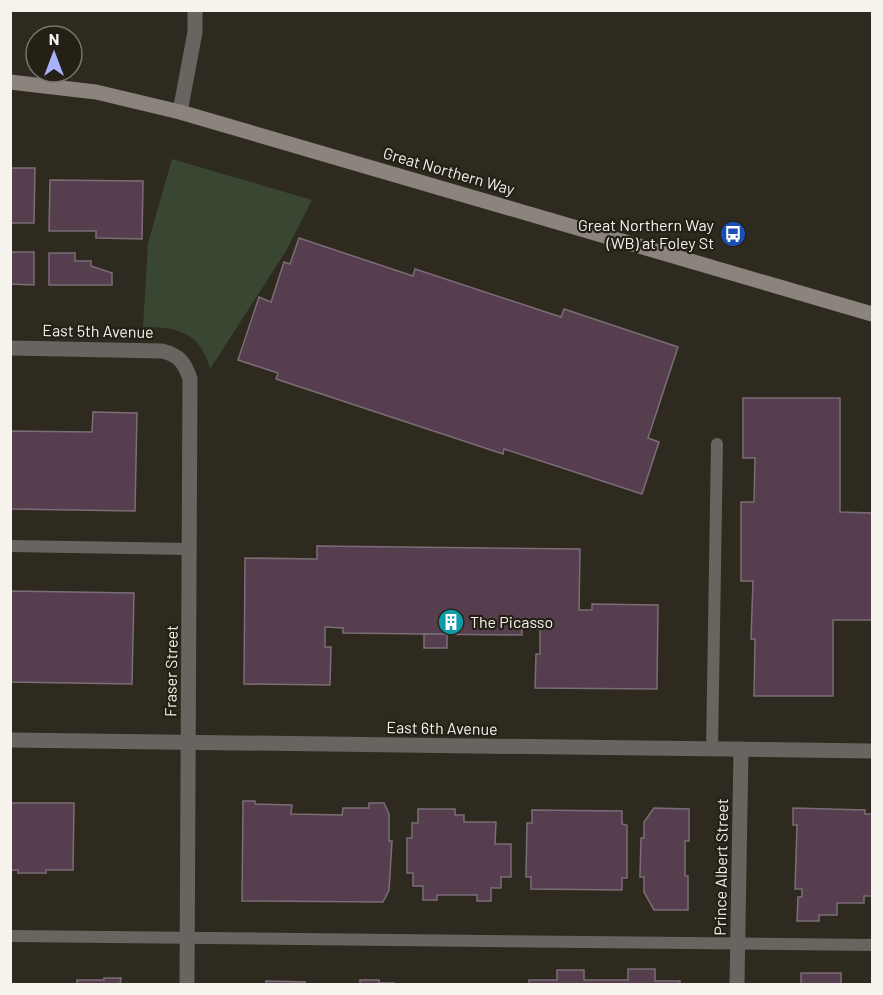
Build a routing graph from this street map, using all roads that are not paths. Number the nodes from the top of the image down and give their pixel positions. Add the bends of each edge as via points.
1 (195, 10) edge
2 (10, 82) edge
3 (180, 112) junction
4 (873, 314) edge
5 (10, 348) edge
6 (182, 360) joint
7 (717, 444) dead end
8 (10, 546) edge
9 (190, 549) junction
10 (10, 740) edge
11 (188, 743) junction
12 (712, 749) junction
13 (741, 749) junction
14 (873, 751) edge
15 (10, 936) edge
16 (188, 938) junction
17 (738, 942) junction
18 (873, 945) edge
19 (186, 984) edge
20 (737, 984) edge

1 - 3 street via 195,32
2 - 3 main road, Great Northern Way via 96,92
3 - 4 main road, Great Northern Way
5 - 6 street, East 5th Avenue via 153,349
6 - 9 street, Fraser Street via 191,390
7 - 12 lane
8 - 9 lane
9 - 11 street, Fraser Street
10 - 11 street, East 6th Avenue
11 - 12 street, East 6th Avenue
11 - 16 street, Fraser Street
12 - 13 street, East 6th Avenue
13 - 14 street, East 6th Avenue
13 - 17 street, Prince Albert Street
15 - 16 lane
16 - 17 lane
16 - 19 street, Fraser Street
17 - 18 lane
17 - 20 street, Prince Albert Street

